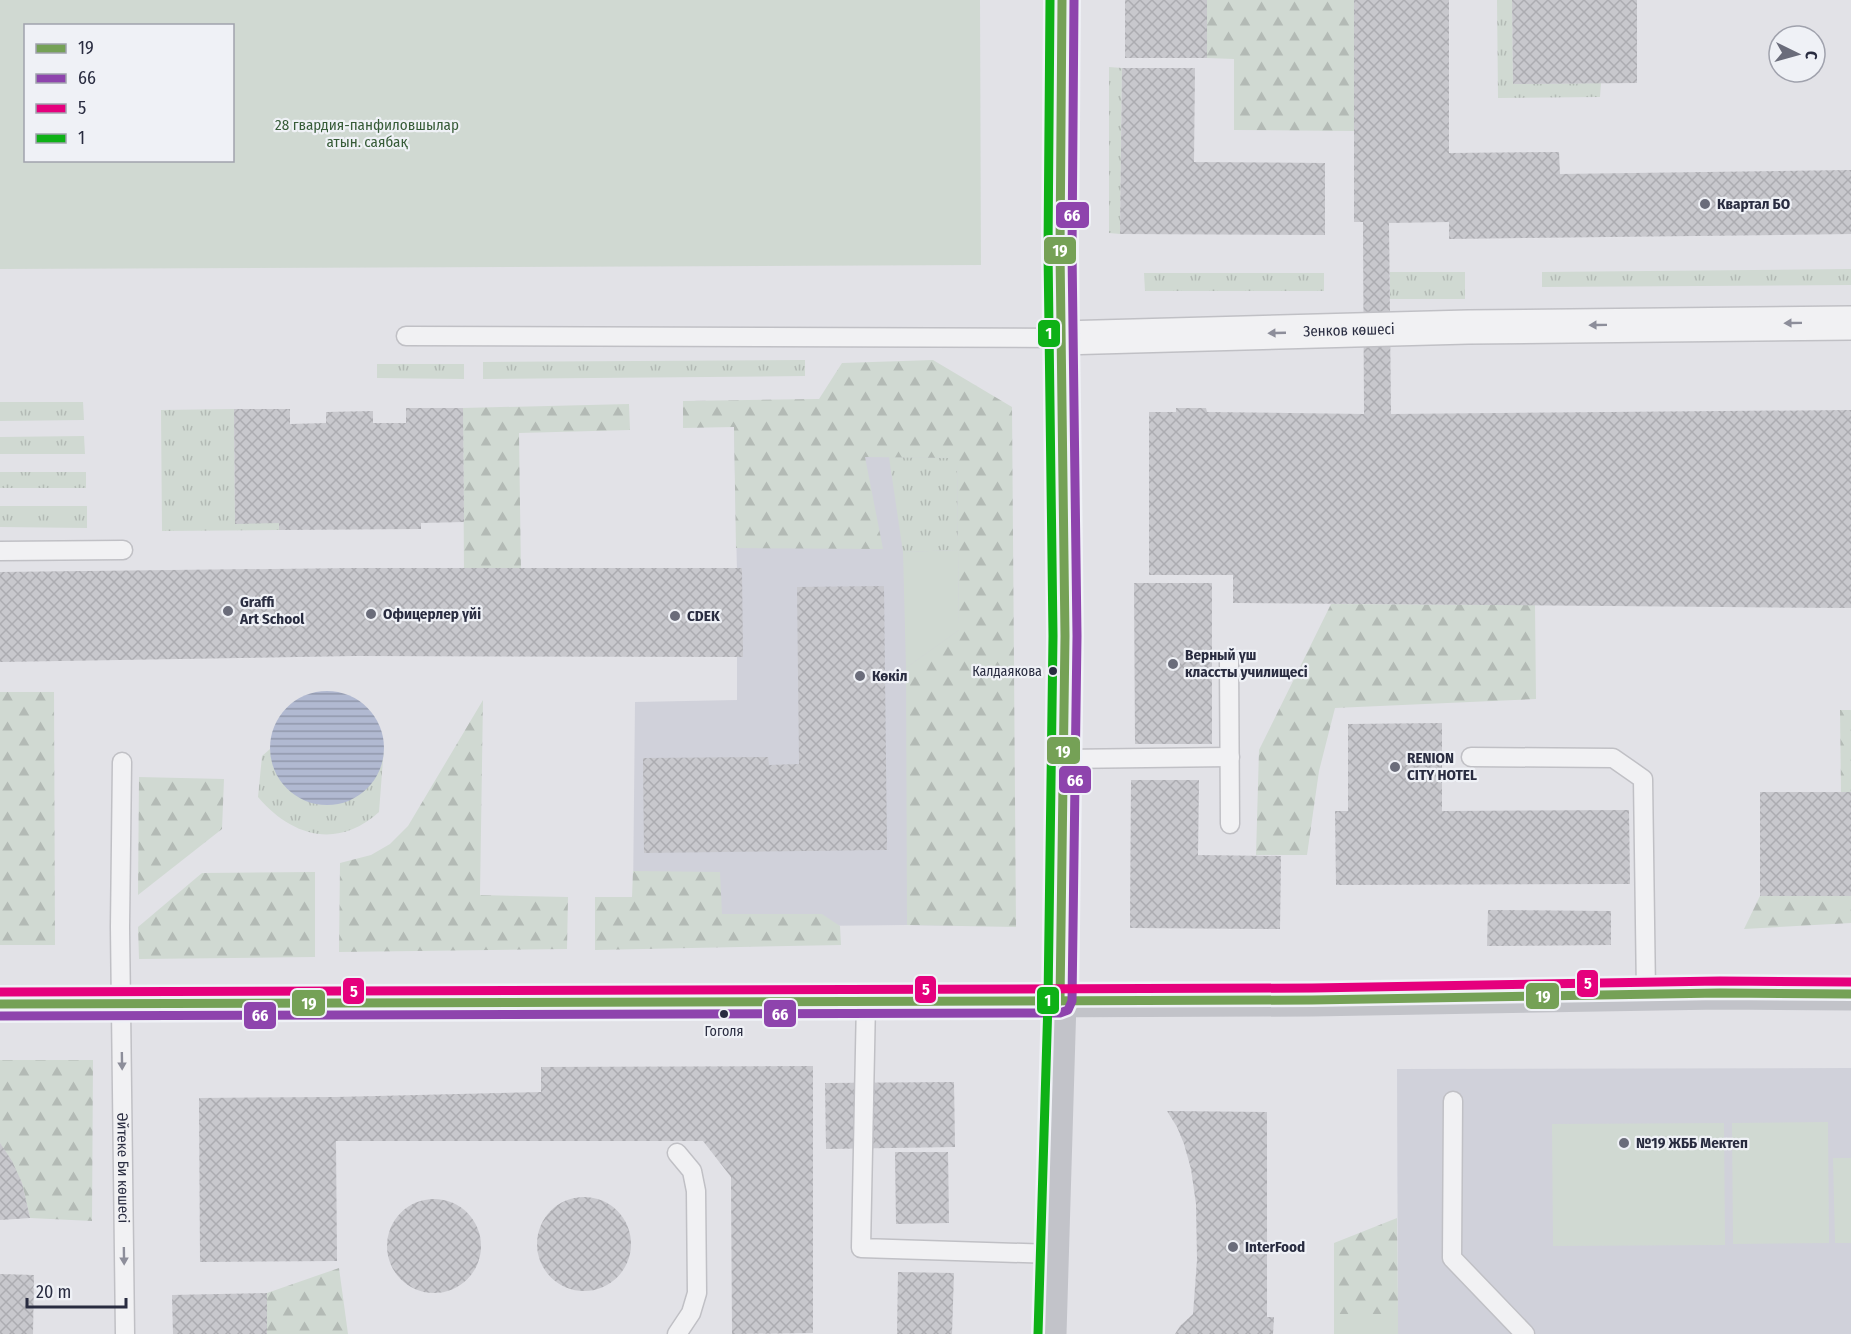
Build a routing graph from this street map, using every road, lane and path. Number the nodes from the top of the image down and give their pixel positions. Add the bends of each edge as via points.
1 (1062, 0) edge
2 (1851, 323) edge
3 (406, 336) dead end
4 (1061, 338) junction
5 (123, 550) dead end
6 (0, 551) edge
7 (1229, 660) dead end
8 (1230, 757) junction
9 (1471, 757) dead end
10 (1063, 759) junction
11 (122, 762) dead end
12 (1230, 824) dead end
13 (1646, 994) junction
14 (1851, 994) edge
15 (866, 1001) junction
16 (1060, 1001) junction
17 (121, 1003) junction
18 (0, 1004) edge
19 (1453, 1101) dead end
20 (677, 1153) dead end
21 (1053, 1254) junction
22 (125, 1334) edge
23 (677, 1334) edge
24 (1050, 1334) edge
25 (1525, 1334) edge

1 - 4 street
2 -> 4 street, Зенков көшесі via 1468,327
3 - 4 lane, Зенков көшесі
4 - 10 street
5 - 6 lane
7 - 8 lane
8 - 10 lane
8 - 12 lane
9 - 13 lane via 1613,758 1643,779
10 - 16 street
11 - 17 lane, Әйтеке Би көшесі
13 - 14 street
13 - 16 street
15 - 16 street
15 - 17 street
15 - 21 lane via 861,1248
16 - 21 street
17 - 18 street
17 -> 22 lane, Әйтеке Би көшесі
19 - 25 lane via 1452,1258
20 - 23 lane via 692,1171 696,1191 696,1293 691,1313
21 - 24 street

